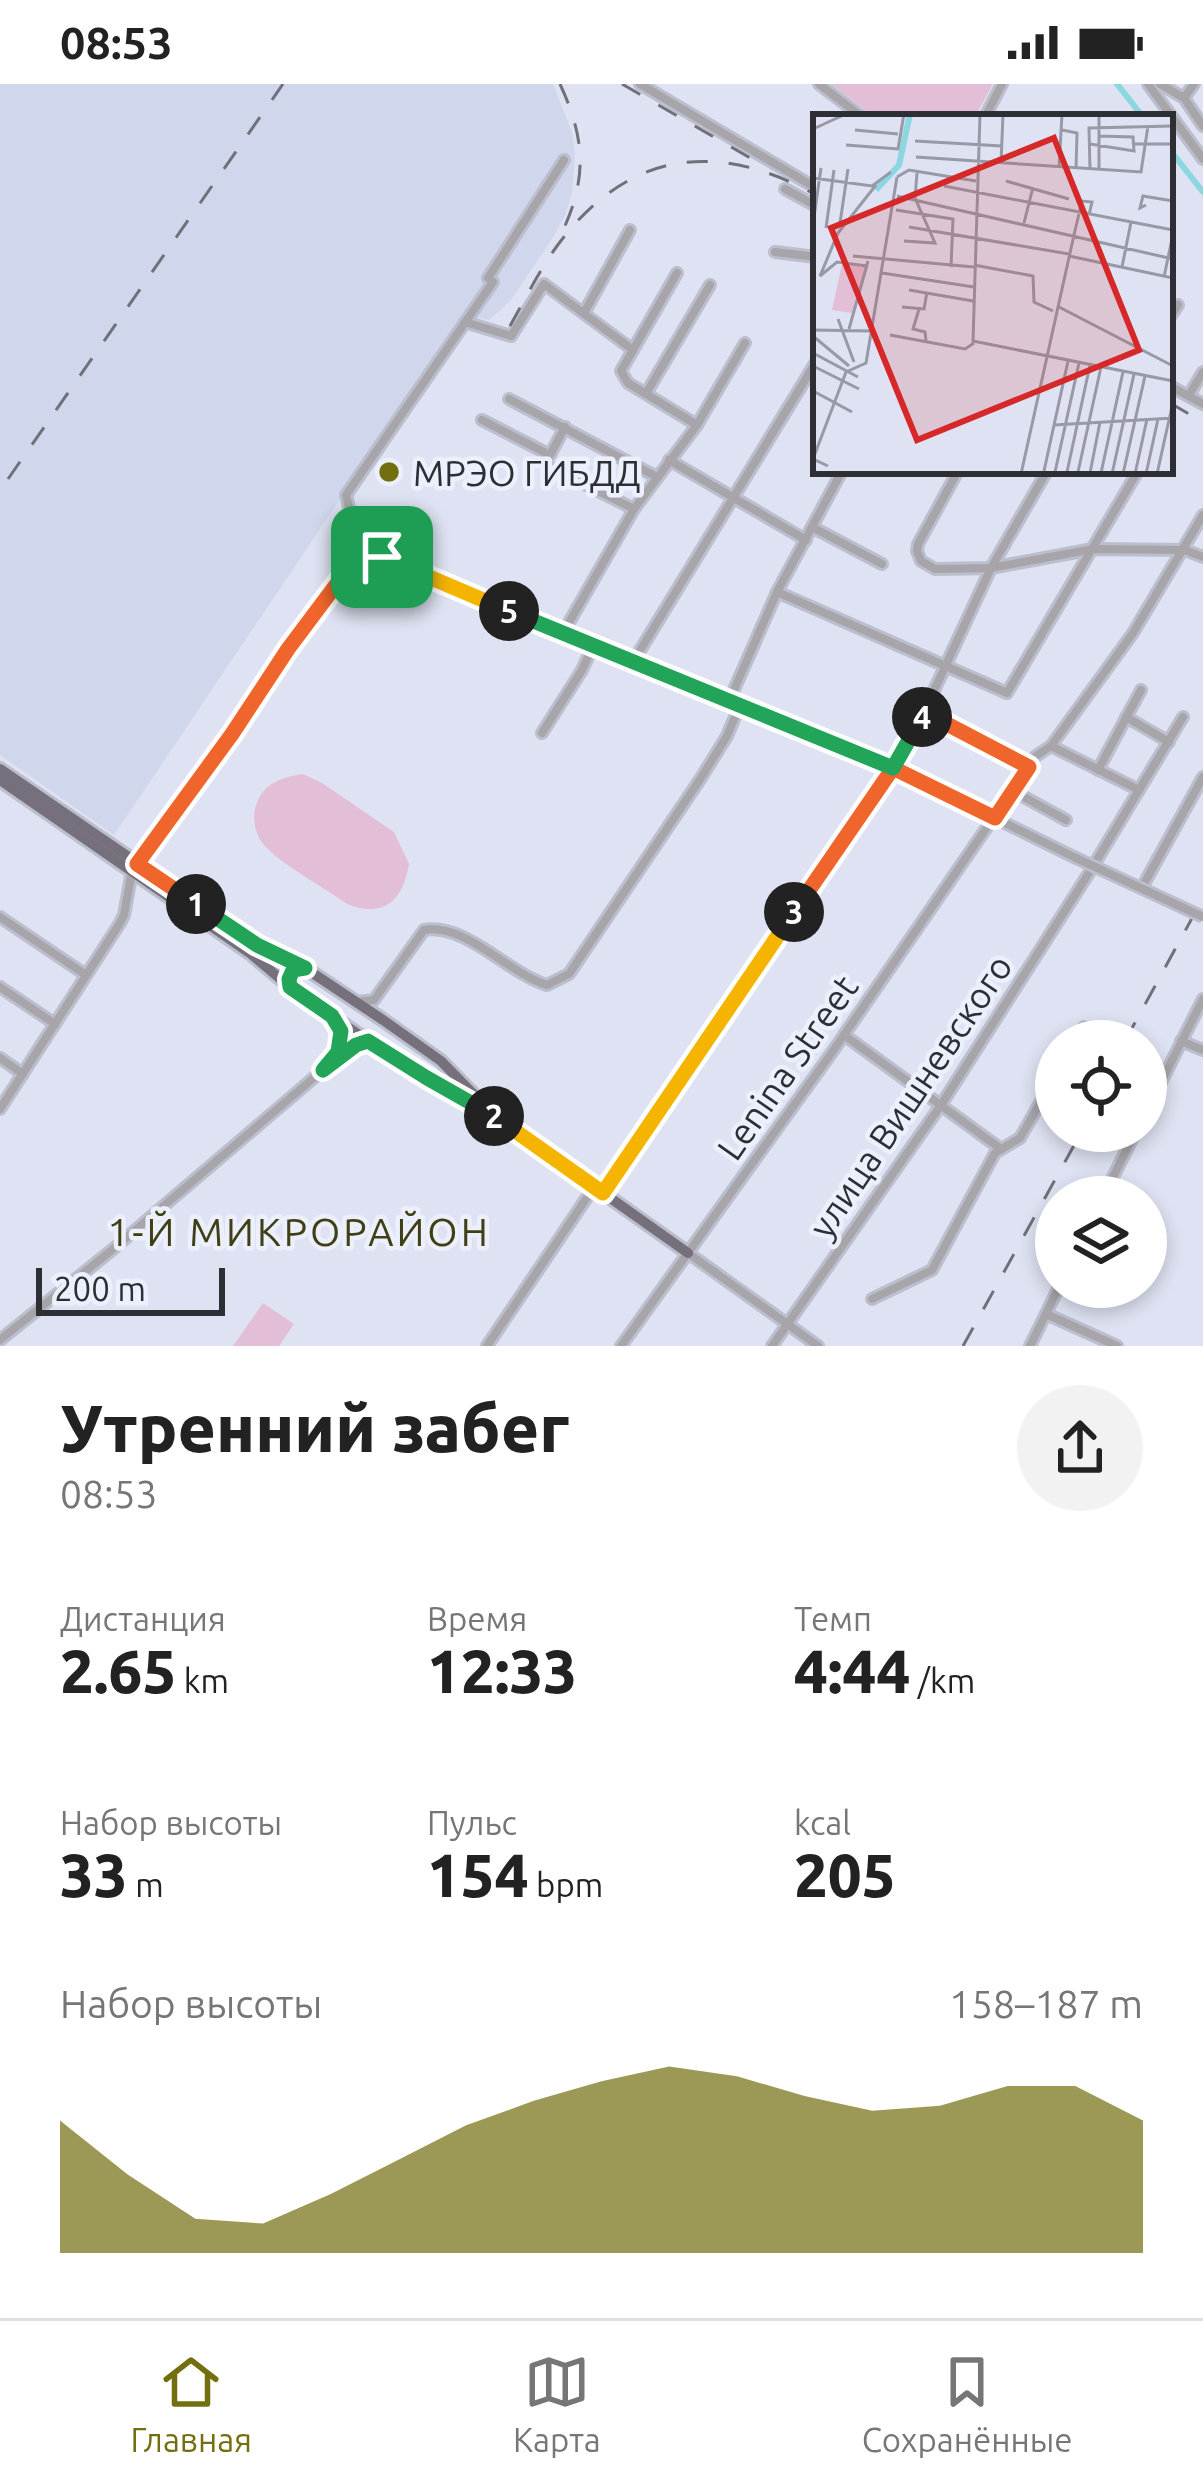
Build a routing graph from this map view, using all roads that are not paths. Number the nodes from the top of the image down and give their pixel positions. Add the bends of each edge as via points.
1 (640, 84) edge
2 (819, 84) edge
3 (1003, 84) edge
4 (1148, 84) edge
5 (1160, 84) edge
6 (1180, 84) edge
7 (1194, 84) edge
8 (1184, 98) junction
9 (858, 114) edge
10 (987, 114) edge
11 (1170, 114) edge
12 (1173, 118) edge
13 (1203, 126) edge
14 (1203, 159) edge
15 (564, 160) dead end
16 (813, 186) edge
17 (785, 189) dead end
18 (813, 204) edge
19 (629, 230) dead end
20 (775, 252) dead end
21 (813, 257) edge
22 (677, 273) dead end
23 (710, 285) dead end
24 (1178, 305) dead end
25 (1173, 312) edge
26 (584, 314) junction
27 (465, 322) junction
28 (745, 343) dead end
29 (633, 350) junction
30 (813, 367) edge
31 (1203, 372) edge
32 (1173, 387) edge
33 (646, 393) junction
34 (1189, 395) junction
35 (509, 400) dead end
36 (1203, 404) edge
37 (482, 421) dead end
38 (697, 425) junction
39 (566, 427) junction
40 (669, 460) junction
41 (551, 467) dead end
42 (840, 474) edge
43 (956, 474) edge
44 (1045, 474) edge
45 (1136, 474) edge
46 (657, 477) junction
47 (731, 498) junction
48 (634, 509) junction
49 (1203, 515) edge
50 (812, 527) junction
51 (806, 540) junction
52 (1093, 549) junction
53 (1185, 550) junction
54 (1203, 557) edge
55 (361, 558) junction
56 (882, 564) dead end
57 (991, 568) junction
58 (777, 592) junction
59 (563, 633) junction
60 (593, 646) junction
61 (634, 662) junction
62 (946, 665) junction
63 (1141, 690) dead end
64 (729, 700) junction
65 (740, 705) junction
66 (924, 712) junction
67 (1126, 717) junction
68 (1183, 717) dead end
69 (542, 733) dead end
70 (1169, 742) junction
71 (1051, 746) junction
72 (1029, 767) junction
73 (893, 768) junction
74 (0, 769) edge
75 (1098, 770) junction
76 (1203, 777) edge
77 (0, 780) edge
78 (1139, 790) junction
79 (1013, 791) junction
80 (995, 818) junction
81 (1066, 820) dead end
82 (134, 868) junction
83 (1145, 882) dead end
84 (1203, 916) edge
85 (0, 917) edge
86 (305, 968) junction
87 (86, 975) junction
88 (0, 987) edge
89 (290, 987) junction
90 (382, 991) junction
91 (1203, 999) edge
92 (358, 1002) junction
93 (332, 1016) junction
94 (383, 1020) junction
95 (55, 1024) junction
96 (844, 1035) junction
97 (368, 1041) junction
98 (1181, 1041) junction
99 (1203, 1050) edge
100 (428, 1052) junction
101 (0, 1058) edge
102 (1167, 1069) edge
103 (323, 1070) junction
104 (412, 1070) junction
105 (22, 1074) junction
106 (941, 1106) junction
107 (0, 1108) edge
108 (1035, 1112) edge
109 (496, 1117) junction
110 (1001, 1149) junction
111 (598, 1190) junction
112 (688, 1253) junction
113 (872, 1299) dead end
114 (1049, 1308) edge
115 (1046, 1314) junction
116 (787, 1324) junction
117 (0, 1340) edge
118 (487, 1346) edge
119 (621, 1346) edge
120 (772, 1346) edge
121 (818, 1346) edge
122 (1030, 1346) edge
123 (1117, 1346) edge

1 - 16 street
2 - 9 street
3 - 10 street
4 - 11 street
5 - 8 street
6 - 8 street
7 - 8 street
8 - 13 street
12 - 14 street
15 - 27 street
17 - 18 street
19 - 26 street
20 - 21 street
22 - 29 street
23 - 33 street
24 - 25 street
26 - 27 street via 544,284 511,336
26 - 29 street
27 - 55 street via 346,495
28 - 38 street
29 - 33 street via 621,375
30 - 47 street
31 - 34 street
32 - 34 street
33 - 38 street
34 - 36 street
35 - 39 street
37 - 39 street via 550,455
38 - 40 street
39 - 46 street
40 - 46 street
40 - 47 street
41 - 48 street
42 - 50 street
43 - 57 street via 917,551 920,561 935,569
44 - 57 street
45 - 52 street
46 - 48 street
47 - 51 street
47 - 61 street
48 - 59 street
49 - 53 street, Lenina Street
50 - 51 street
50 - 56 street
51 - 58 street
52 - 53 street
52 - 57 street
52 - 62 street via 1007,693
53 - 54 street
53 - 71 street, Lenina Street
55 - 59 street via 382,557
55 - 82 street
57 - 62 street
58 - 62 street
58 - 64 street
59 - 60 street
60 - 61 street
60 - 69 street
61 - 64 street
62 - 66 street
63 - 67 street
64 - 65 street
65 - 73 street
65 - 90 street via 728,736 569,974 547,985 525,978 440,927 424,930
66 - 72 street
66 - 73 street
67 - 70 street
67 - 75 street
68 - 70 street, улица Вишневского
70 - 78 street, улица Вишневского
71 - 72 street, Lenina Street
71 - 75 street
72 - 79 street, Lenina Street
73 - 80 street
73 - 111 street
74 - 82 main road
75 - 78 street
76 - 83 street
77 - 82 main road
78 - 106 street, улица Вишневского
79 - 80 street, Lenina Street
79 - 81 street
80 - 84 street, bridge
80 - 96 street, Lenina Street
82 - 86 main road
82 - 87 street via 124,915
82 - 89 main road
85 - 87 street
86 - 89 main road via 293,970
86 - 92 main road
87 - 95 street
88 - 95 street
89 - 93 main road
90 - 92 street
90 - 94 street
91 - 98 street
92 - 94 main road
93 - 97 main road
93 - 103 street via 341,1046
94 - 100 main road
95 - 105 street
96 - 106 street
96 - 112 street, Lenina Street
97 - 103 street
97 - 104 main road
98 - 99 street
98 - 102 street
100 - 104 main road via 429,1068
100 - 109 main road
101 - 105 street
103 - 117 street
104 - 109 main road
105 - 107 street
106 - 110 street
106 - 116 street, улица Вишневского
108 - 110 street via 1020,1138
109 - 111 main road
110 - 113 street via 932,1270
111 - 112 main road
111 - 118 street
112 - 116 street
112 - 119 street, Lenina Street
114 - 115 street
115 - 122 street
115 - 123 street
116 - 120 street, улица Вишневского
116 - 121 street

